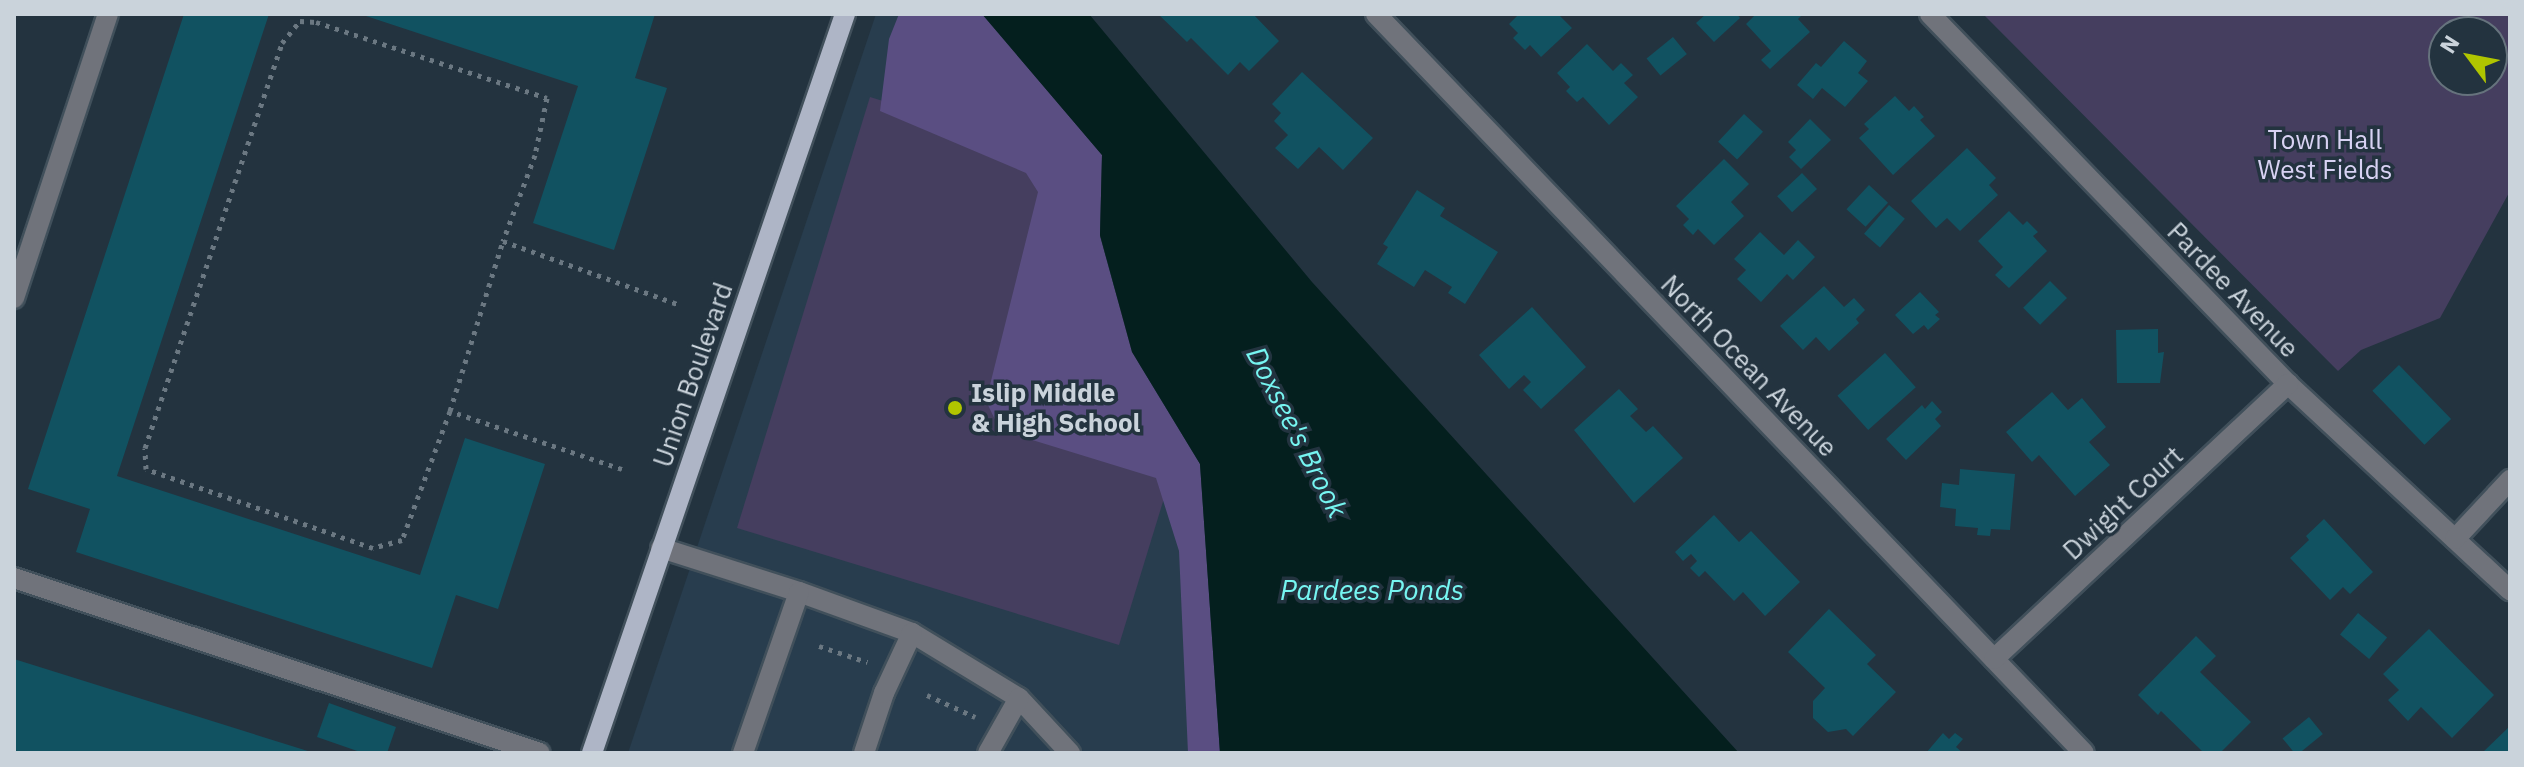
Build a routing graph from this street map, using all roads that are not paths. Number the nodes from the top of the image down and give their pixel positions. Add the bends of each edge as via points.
1 (108, 14) edge
2 (845, 14) edge
3 (1376, 14) edge
4 (1930, 14) edge
5 (14, 298) edge
6 (2288, 384) junction
7 (2510, 480) edge
8 (2455, 539) junction
9 (661, 548) junction
10 (14, 578) edge
11 (2510, 590) edge
12 (799, 592) junction
13 (912, 633) junction
14 (1994, 659) junction
15 (1019, 698) junction
16 (540, 753) edge
17 (592, 753) edge
18 (743, 753) edge
19 (864, 753) edge
20 (988, 753) edge
21 (1070, 753) edge
22 (2084, 753) edge

1 - 5 street
2 - 9 main road, Union Boulevard
3 - 14 street, North Ocean Avenue
4 - 6 street, Pardee Avenue
6 - 8 street, Pardee Avenue
6 - 14 street, Dwight Court
7 - 8 street
8 - 11 street, Pardee Avenue
9 - 12 street
9 - 17 main road, Union Boulevard
10 - 16 street
12 - 13 street
12 - 18 street
13 - 15 street
13 - 19 street
14 - 22 street, North Ocean Avenue
15 - 20 street
15 - 21 street

